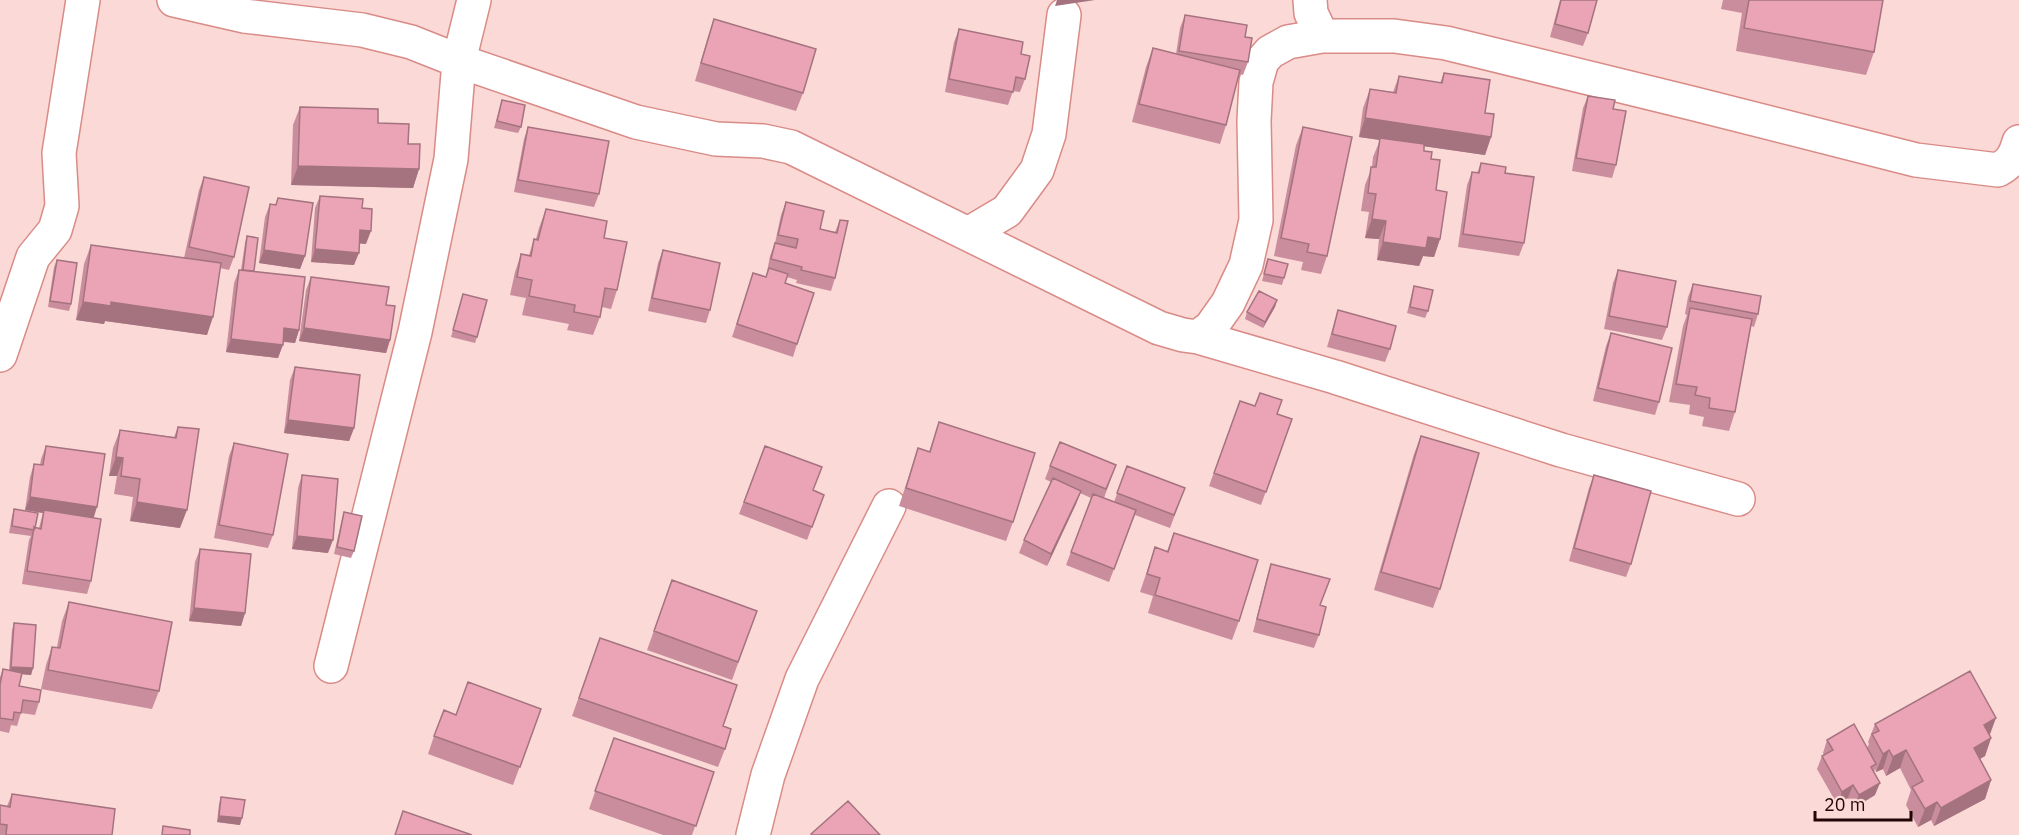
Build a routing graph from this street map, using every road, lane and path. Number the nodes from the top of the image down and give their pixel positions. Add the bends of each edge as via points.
1 (83, 0) edge
2 (174, 0) edge
3 (474, 0) edge
4 (1310, 0) edge
5 (1064, 15) dead end
6 (1322, 36) junction
7 (459, 61) junction
8 (2019, 142) edge
9 (968, 234) junction
10 (1198, 336) junction
11 (0, 355) edge
12 (1738, 499) dead end
13 (889, 506) dead end
14 (330, 666) dead end
15 (753, 835) edge

1 - 11 street via 59,153 62,206 55,230 33,257
2 - 7 street via 244,16 362,30 411,42
3 - 7 street
4 - 6 street via 1311,13
5 - 9 street via 1049,134 1036,170 1007,211
6 - 8 street via 1394,36 1446,44 1916,160 1998,170 2016,155
6 - 10 street via 1288,42 1262,61 1256,82 1254,121 1256,220 1249,254 1228,303 1211,327
7 - 9 street via 636,122 716,139 791,147
7 - 14 street via 451,159 415,332
9 - 10 street via 1159,328
10 - 12 street via 1561,450
13 - 15 street via 802,680 768,775

